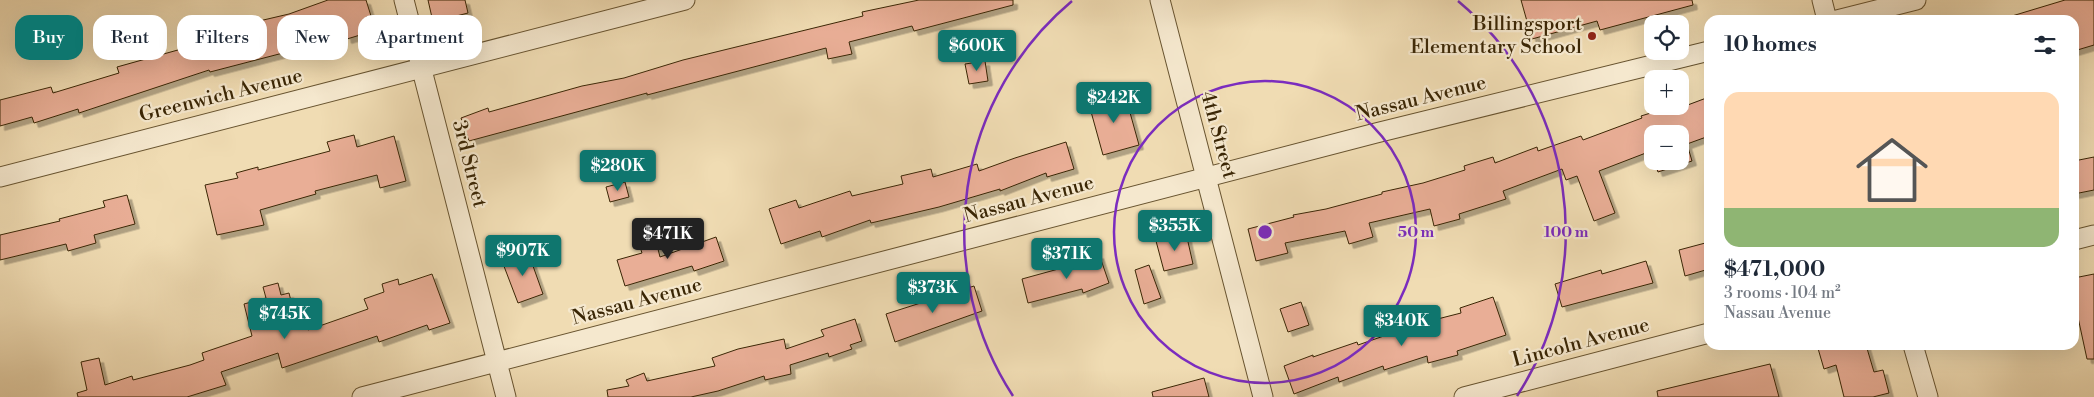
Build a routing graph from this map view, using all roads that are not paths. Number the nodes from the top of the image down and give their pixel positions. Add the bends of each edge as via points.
1 (404, 0) edge
2 (686, 0) edge
3 (1160, 0) edge
4 (1822, 0) edge
5 (1916, 0) edge
6 (1826, 15) edge
7 (1857, 15) edge
8 (1704, 52) edge
9 (421, 68) junction
10 (0, 176) edge
11 (1206, 178) junction
12 (2094, 235) edge
13 (2079, 239) edge
14 (1704, 334) edge
15 (1914, 350) edge
16 (497, 362) junction
17 (362, 397) edge
18 (506, 397) edge
19 (1263, 397) edge
20 (1464, 397) edge
21 (1928, 397) edge

1 - 9 street, 3rd Street
2 - 9 street, Greenwich Avenue
3 - 11 street, 4th Street
4 - 6 street
5 - 7 street
8 - 11 street, Nassau Avenue
9 - 10 street, Greenwich Avenue
9 - 16 street, 3rd Street
11 - 16 street, Nassau Avenue
11 - 19 street, 4th Street
12 - 13 street
14 - 20 street, Lincoln Avenue
15 - 21 street
16 - 17 street, Nassau Avenue
16 - 18 street, 3rd Street

